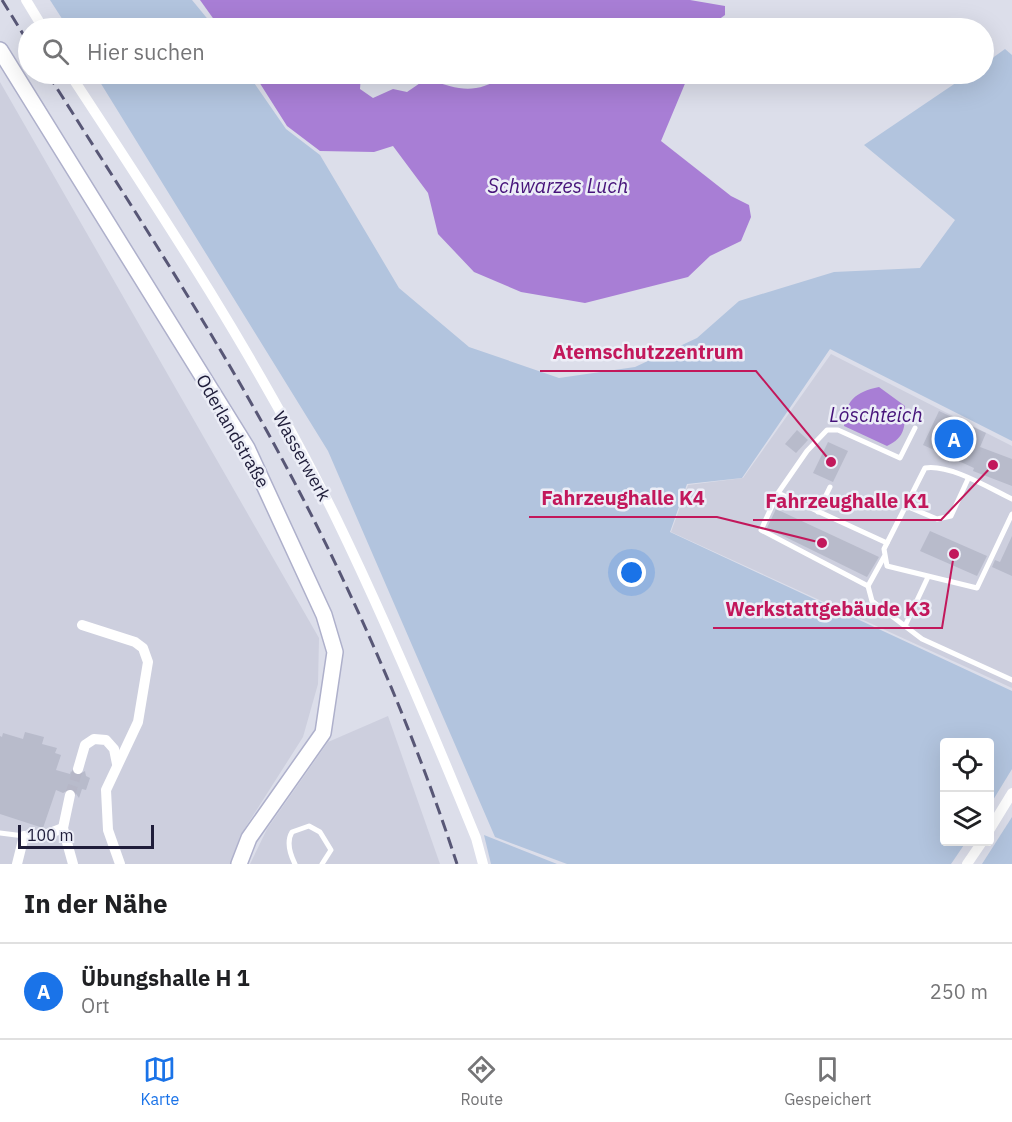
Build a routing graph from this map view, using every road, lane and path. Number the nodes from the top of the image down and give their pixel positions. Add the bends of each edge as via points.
1 (26, 0) edge
2 (37, 18) edge
3 (0, 50) edge
4 (18, 79) edge
5 (21, 84) edge
6 (77, 84) edge
7 (915, 428) dead end
8 (968, 479) junction
9 (830, 487) dead end
10 (778, 493) junction
11 (1012, 499) edge
12 (906, 506) junction
13 (818, 512) junction
14 (1012, 514) edge
15 (887, 543) junction
16 (884, 557) junction
17 (928, 577) junction
18 (868, 586) junction
19 (82, 625) dead end
20 (905, 626) junction
21 (1012, 680) edge
22 (117, 764) junction
23 (78, 769) tunnel mouth
24 (1012, 793) edge
25 (70, 795) tunnel mouth
26 (994, 822) edge
27 (63, 828) junction
28 (0, 833) edge
29 (24, 836) junction
30 (978, 846) edge
31 (17, 864) edge
32 (73, 864) edge
33 (120, 864) edge
34 (239, 864) edge
35 (295, 864) edge
36 (322, 864) edge
37 (483, 864) edge
38 (967, 864) edge

1 - 2 street
3 - 4 street, Oderlandstraße
5 - 34 street, Oderlandstraße via 247,448 324,615 334,652 323,733 249,837
6 - 37 street, Wasserwerk via 167,223 335,516 404,663
7 - 10 lane via 900,458 838,430 827,430
8 - 11 lane
8 - 12 lane via 934,466 925,468
8 - 12 lane via 951,516 937,519
9 - 13 lane
10 - 13 lane
10 - 18 lane via 761,530
12 - 15 lane
13 - 15 lane
14 - 17 lane via 977,588
15 - 16 lane
16 - 17 lane via 893,569
16 - 18 lane
17 - 20 lane
18 - 20 lane via 872,602
19 - 22 street via 135,642 143,648 148,662 138,722
20 - 21 lane via 922,639
22 - 23 street via 114,749 106,740 94,739 85,745
22 - 33 street via 106,790 108,831
24 - 26 street
25 - 27 street
27 - 29 street via 45,835
27 - 32 street
28 - 29 lane
29 - 31 street
30 - 38 street
35 - 36 lane via 289,838 292,832 309,826 320,832 331,850

